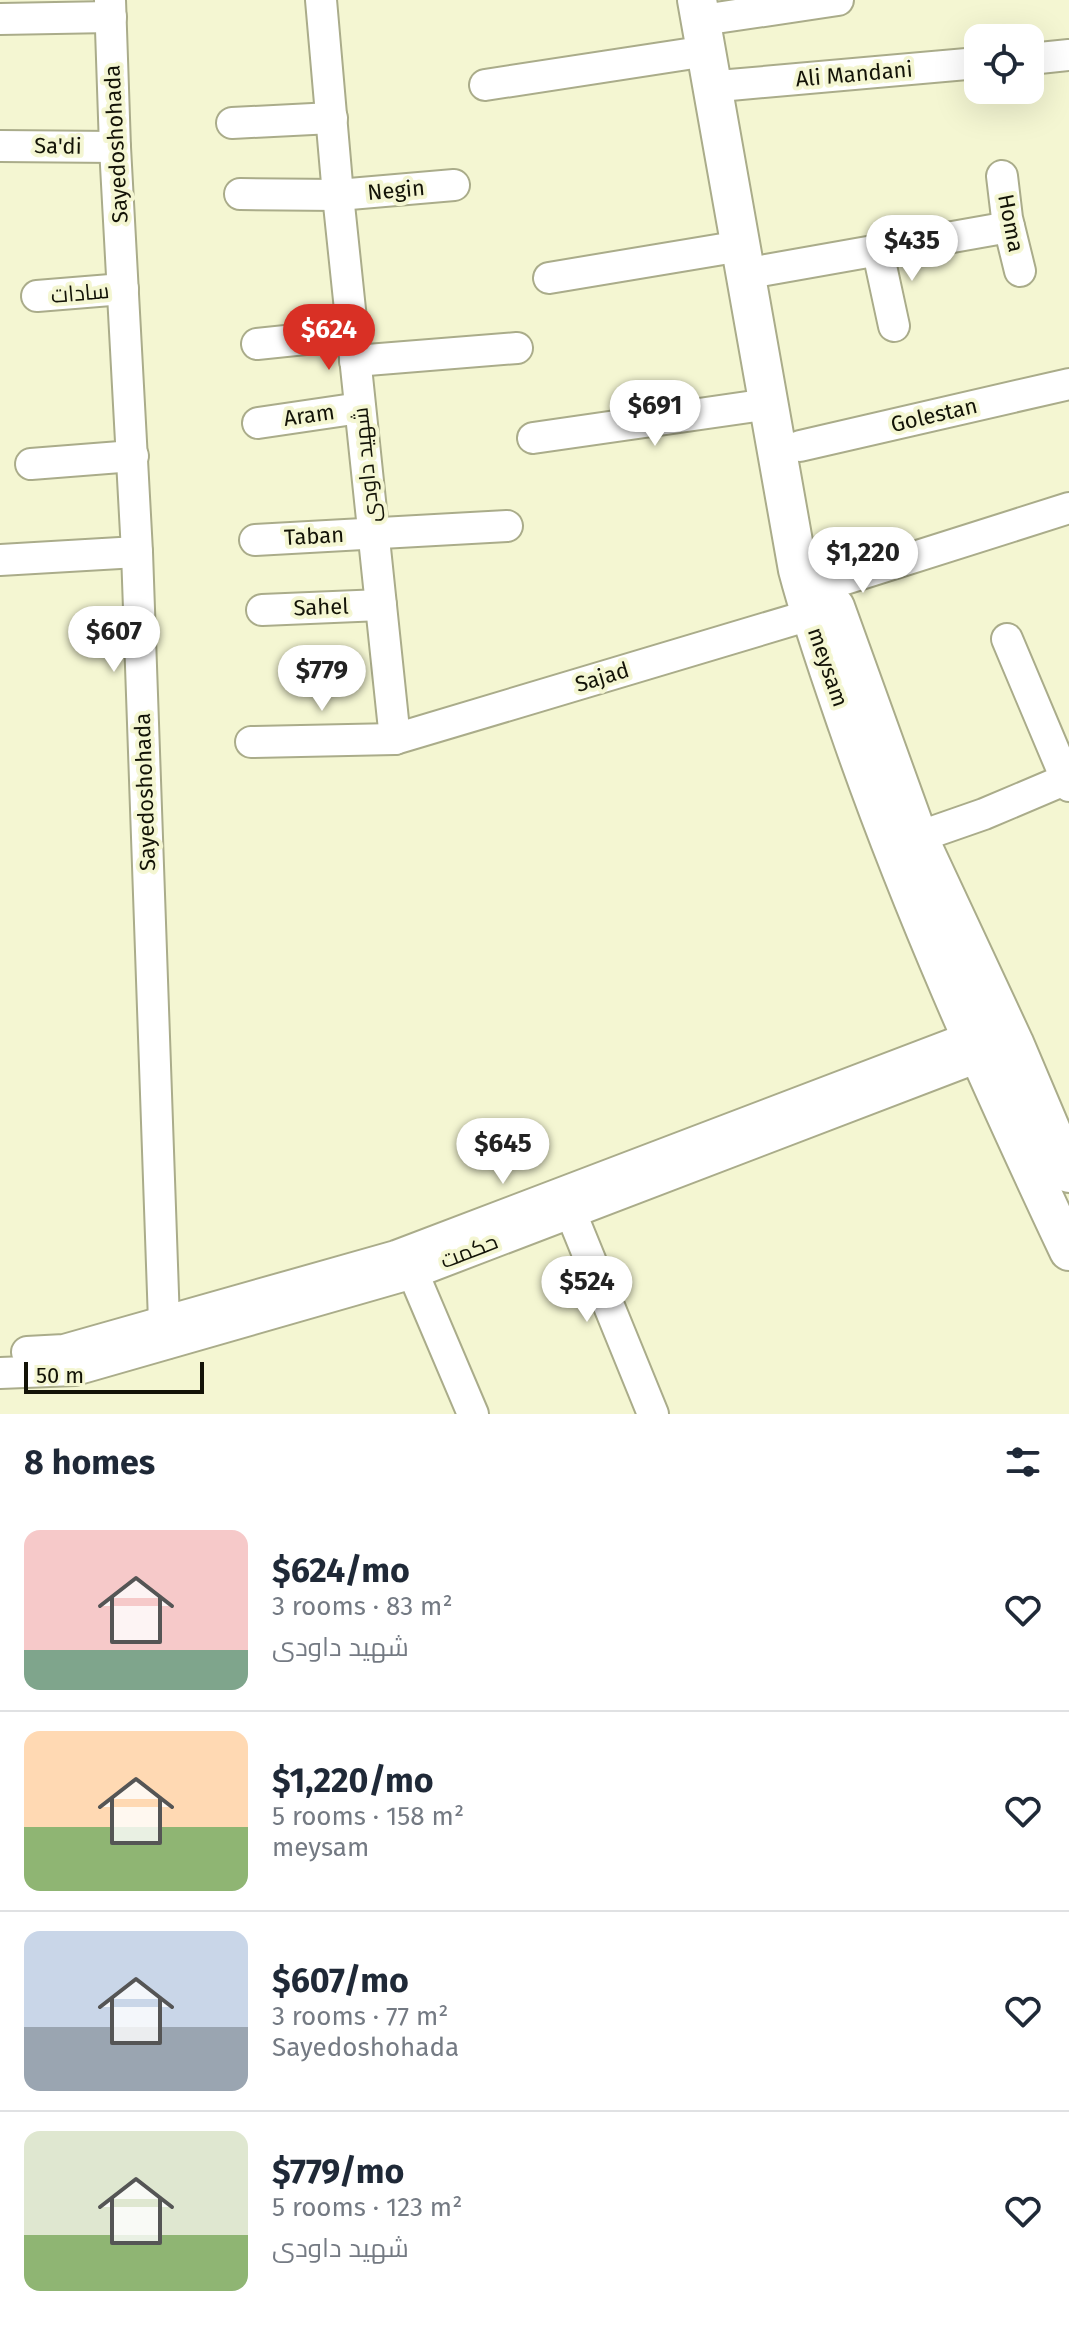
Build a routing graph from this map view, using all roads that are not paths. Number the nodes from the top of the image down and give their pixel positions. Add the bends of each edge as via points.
1 (321, 0) edge
2 (838, 0) edge
3 (110, 9) edge
4 (708, 17) edge
5 (0, 19) edge
6 (1069, 55) edge
7 (1044, 58) edge
8 (964, 64) edge
9 (485, 85) dead end
10 (730, 85) junction
11 (332, 118) junction
12 (232, 123) dead end
13 (0, 146) edge
14 (115, 147) junction
15 (1002, 176) dead end
16 (454, 185) dead end
17 (240, 194) dead end
18 (338, 195) junction
19 (1009, 227) junction
20 (878, 252) junction
21 (754, 258) junction
22 (1020, 271) dead end
23 (549, 278) dead end
24 (123, 289) junction
25 (37, 296) dead end
26 (894, 326) dead end
27 (257, 344) dead end
28 (354, 348) junction
29 (517, 348) dead end
30 (1069, 384) edge
31 (769, 404) junction
32 (360, 408) junction
33 (258, 423) dead end
34 (533, 438) dead end
35 (800, 446) junction
36 (133, 456) junction
37 (31, 464) dead end
38 (1069, 508) edge
39 (507, 526) dead end
40 (374, 533) junction
41 (255, 540) dead end
42 (137, 552) junction
43 (0, 560) edge
44 (818, 600) junction
45 (381, 605) junction
46 (262, 610) dead end
47 (1007, 639) dead end
48 (395, 739) junction
49 (251, 742) dead end
50 (1068, 781) edge
51 (918, 837) junction
52 (992, 1041) junction
53 (1069, 1173) edge
54 (571, 1213) junction
55 (1069, 1251) edge
56 (413, 1273) junction
57 (166, 1333) junction
58 (0, 1353) edge
59 (0, 1373) edge
60 (473, 1414) edge
61 (653, 1414) edge

1 - 11 street, شهید داودی
2 - 4 street
3 - 5 street
3 - 14 street, Sayedoshohada
4 - 9 street
4 - 10 main road, meysam
4 - 21 main road, meysam
6 - 7 street
8 - 10 street, Ali Mandani
10 - 21 main road, meysam
11 - 12 street
11 - 18 street, شهید داودی
13 - 14 street, Sa'di
14 - 24 street, Sayedoshohada
15 - 19 street, Homa
16 - 18 street, Negin
17 - 18 street, Negin
18 - 28 street, شهید داودی
19 - 20 street
19 - 22 street, Homa
20 - 21 street
20 - 26 street
21 - 23 street
21 - 31 main road, meysam
21 - 35 main road, meysam
24 - 25 street, سادات
24 - 36 street, Sayedoshohada
27 - 28 street
28 - 29 street
28 - 32 street, شهید داودی
30 - 35 street, Golestan
31 - 34 street
31 - 44 main road, meysam via 798,570
32 - 33 street, Aram
32 - 40 street, شهید داودی
35 - 44 main road, meysam
36 - 37 street
36 - 42 street, Sayedoshohada
38 - 44 street, Sajad
39 - 40 street, Taban
40 - 41 street, Taban
40 - 45 street, شهید داودی
42 - 43 street
42 - 57 street, Sayedoshohada
44 - 48 street, Sajad
44 - 51 main road, meysam
44 - 52 main road, meysam via 876,808
45 - 46 street, Sahel
45 - 48 street, شهید داودی
47 - 50 street
48 - 49 street, Sajad
50 - 51 street
51 - 52 main road, meysam
52 - 53 main road, meysam
52 - 54 street, حکمت
52 - 55 main road, meysam
52 - 57 street, حکمت via 396,1256
54 - 56 street, حکمت
54 - 61 street
56 - 57 street, حکمت
56 - 60 street
57 - 58 street, حکمت via 64,1350
57 - 59 street, حکمت via 75,1370

